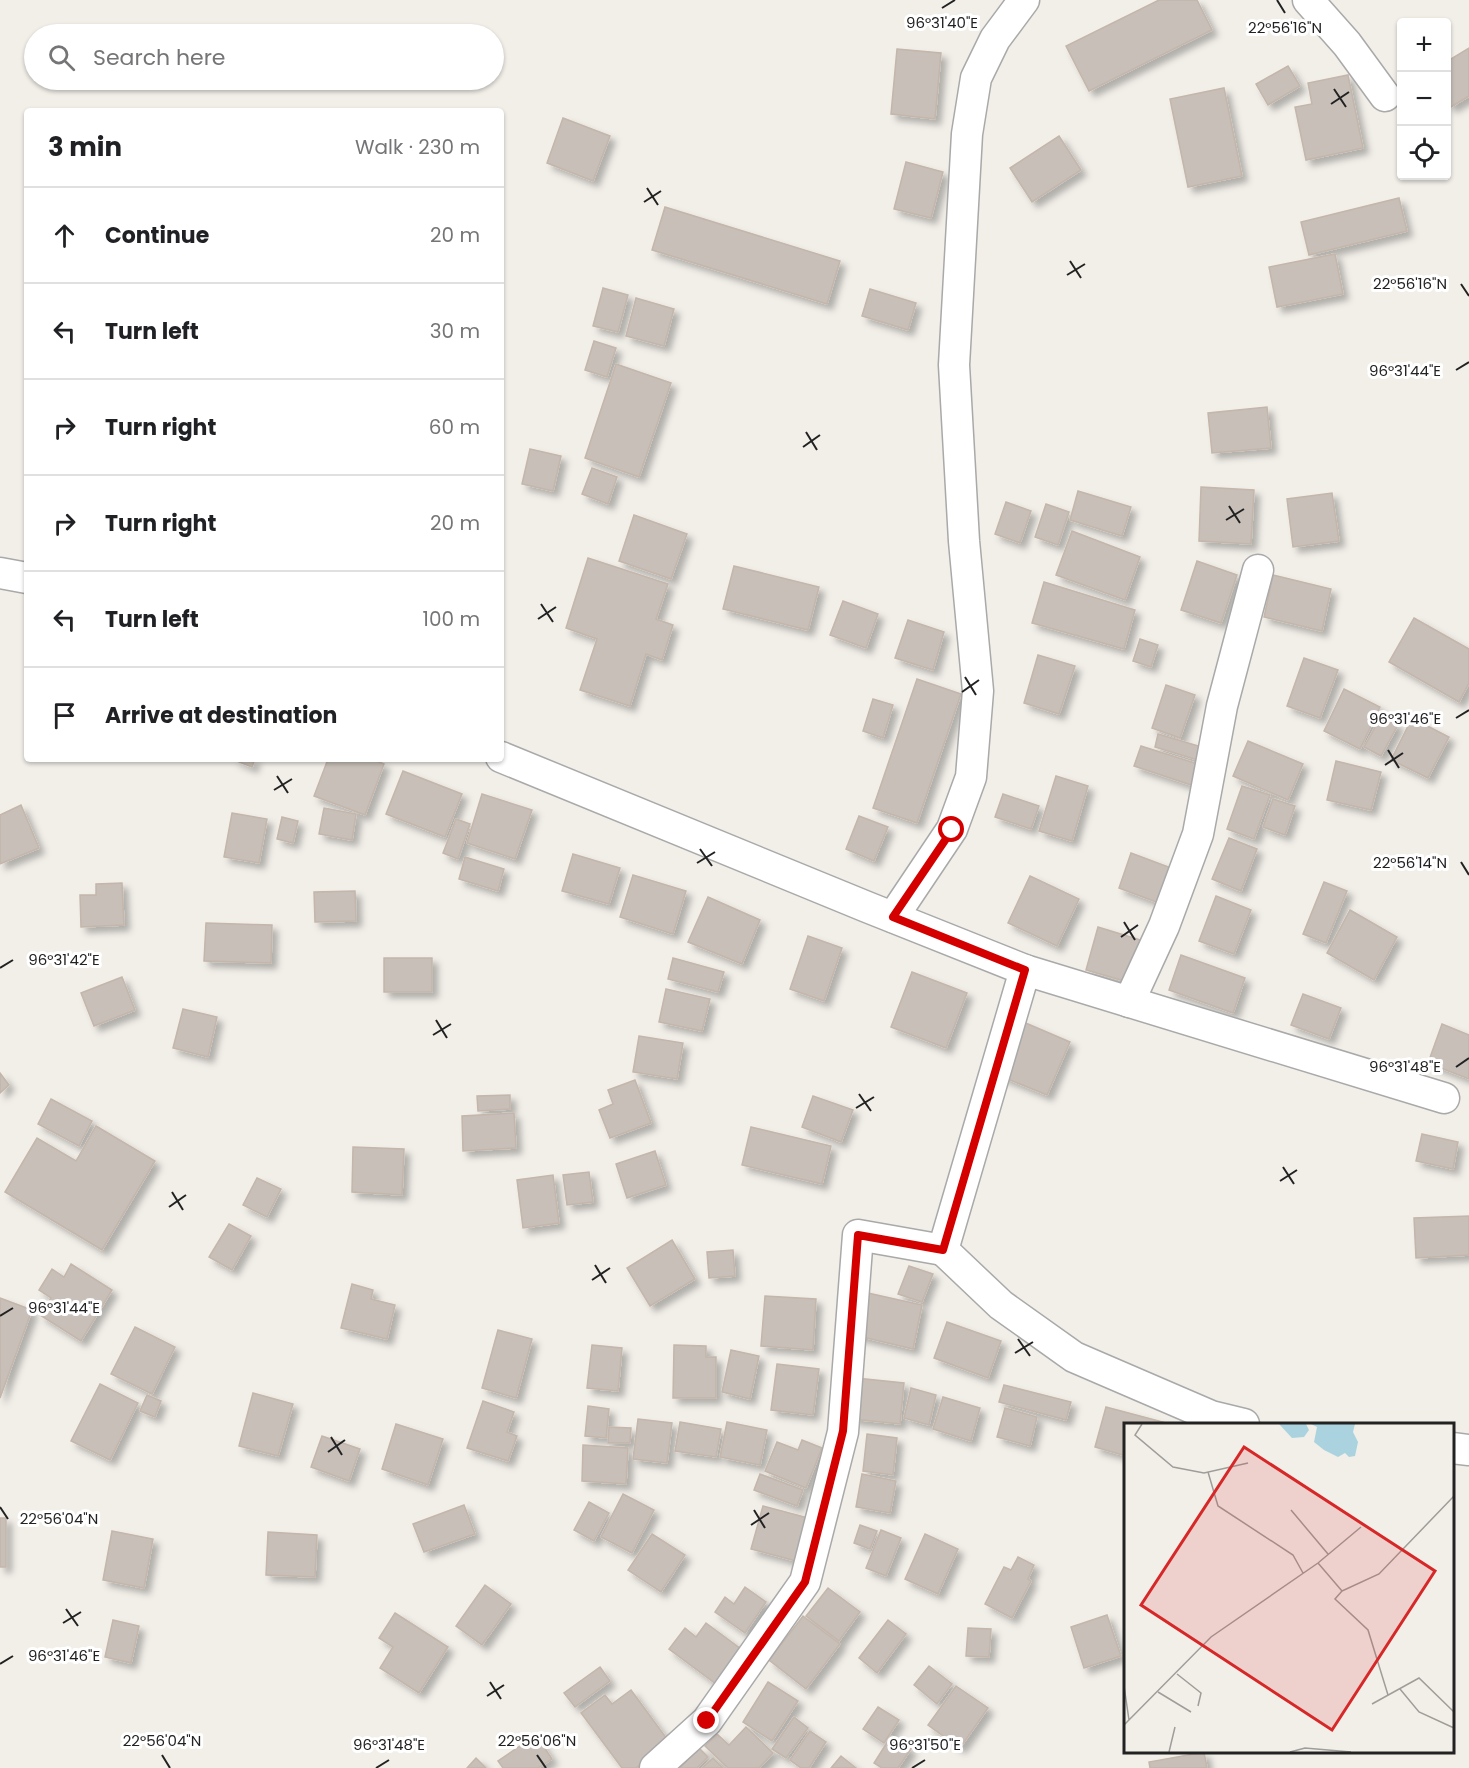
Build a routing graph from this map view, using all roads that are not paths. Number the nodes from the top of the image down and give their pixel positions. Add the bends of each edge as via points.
1 (1024, 0) edge
2 (1308, 0) edge
3 (1385, 96) dead end
4 (1258, 570) dead end
5 (0, 573) edge
6 (24, 577) edge
7 (504, 758) edge
8 (893, 917) junction
9 (1025, 970) junction
10 (1129, 1002) junction
11 (1444, 1098) dead end
12 (943, 1250) junction
13 (1237, 1423) edge
14 (1454, 1448) edge
15 (1469, 1450) edge
16 (655, 1768) edge

1 - 8 street via 994,39 976,78 967,134 954,365 978,691 971,777 952,830
2 - 3 street
4 - 10 street via 1222,706 1198,834 1164,926
5 - 6 street
7 - 8 street
8 - 9 street
9 - 10 street
9 - 12 street
10 - 11 street
12 - 13 street via 1000,1305 1074,1357 1211,1416
12 - 16 street via 858,1235 843,1431 805,1582 707,1721
14 - 15 street

